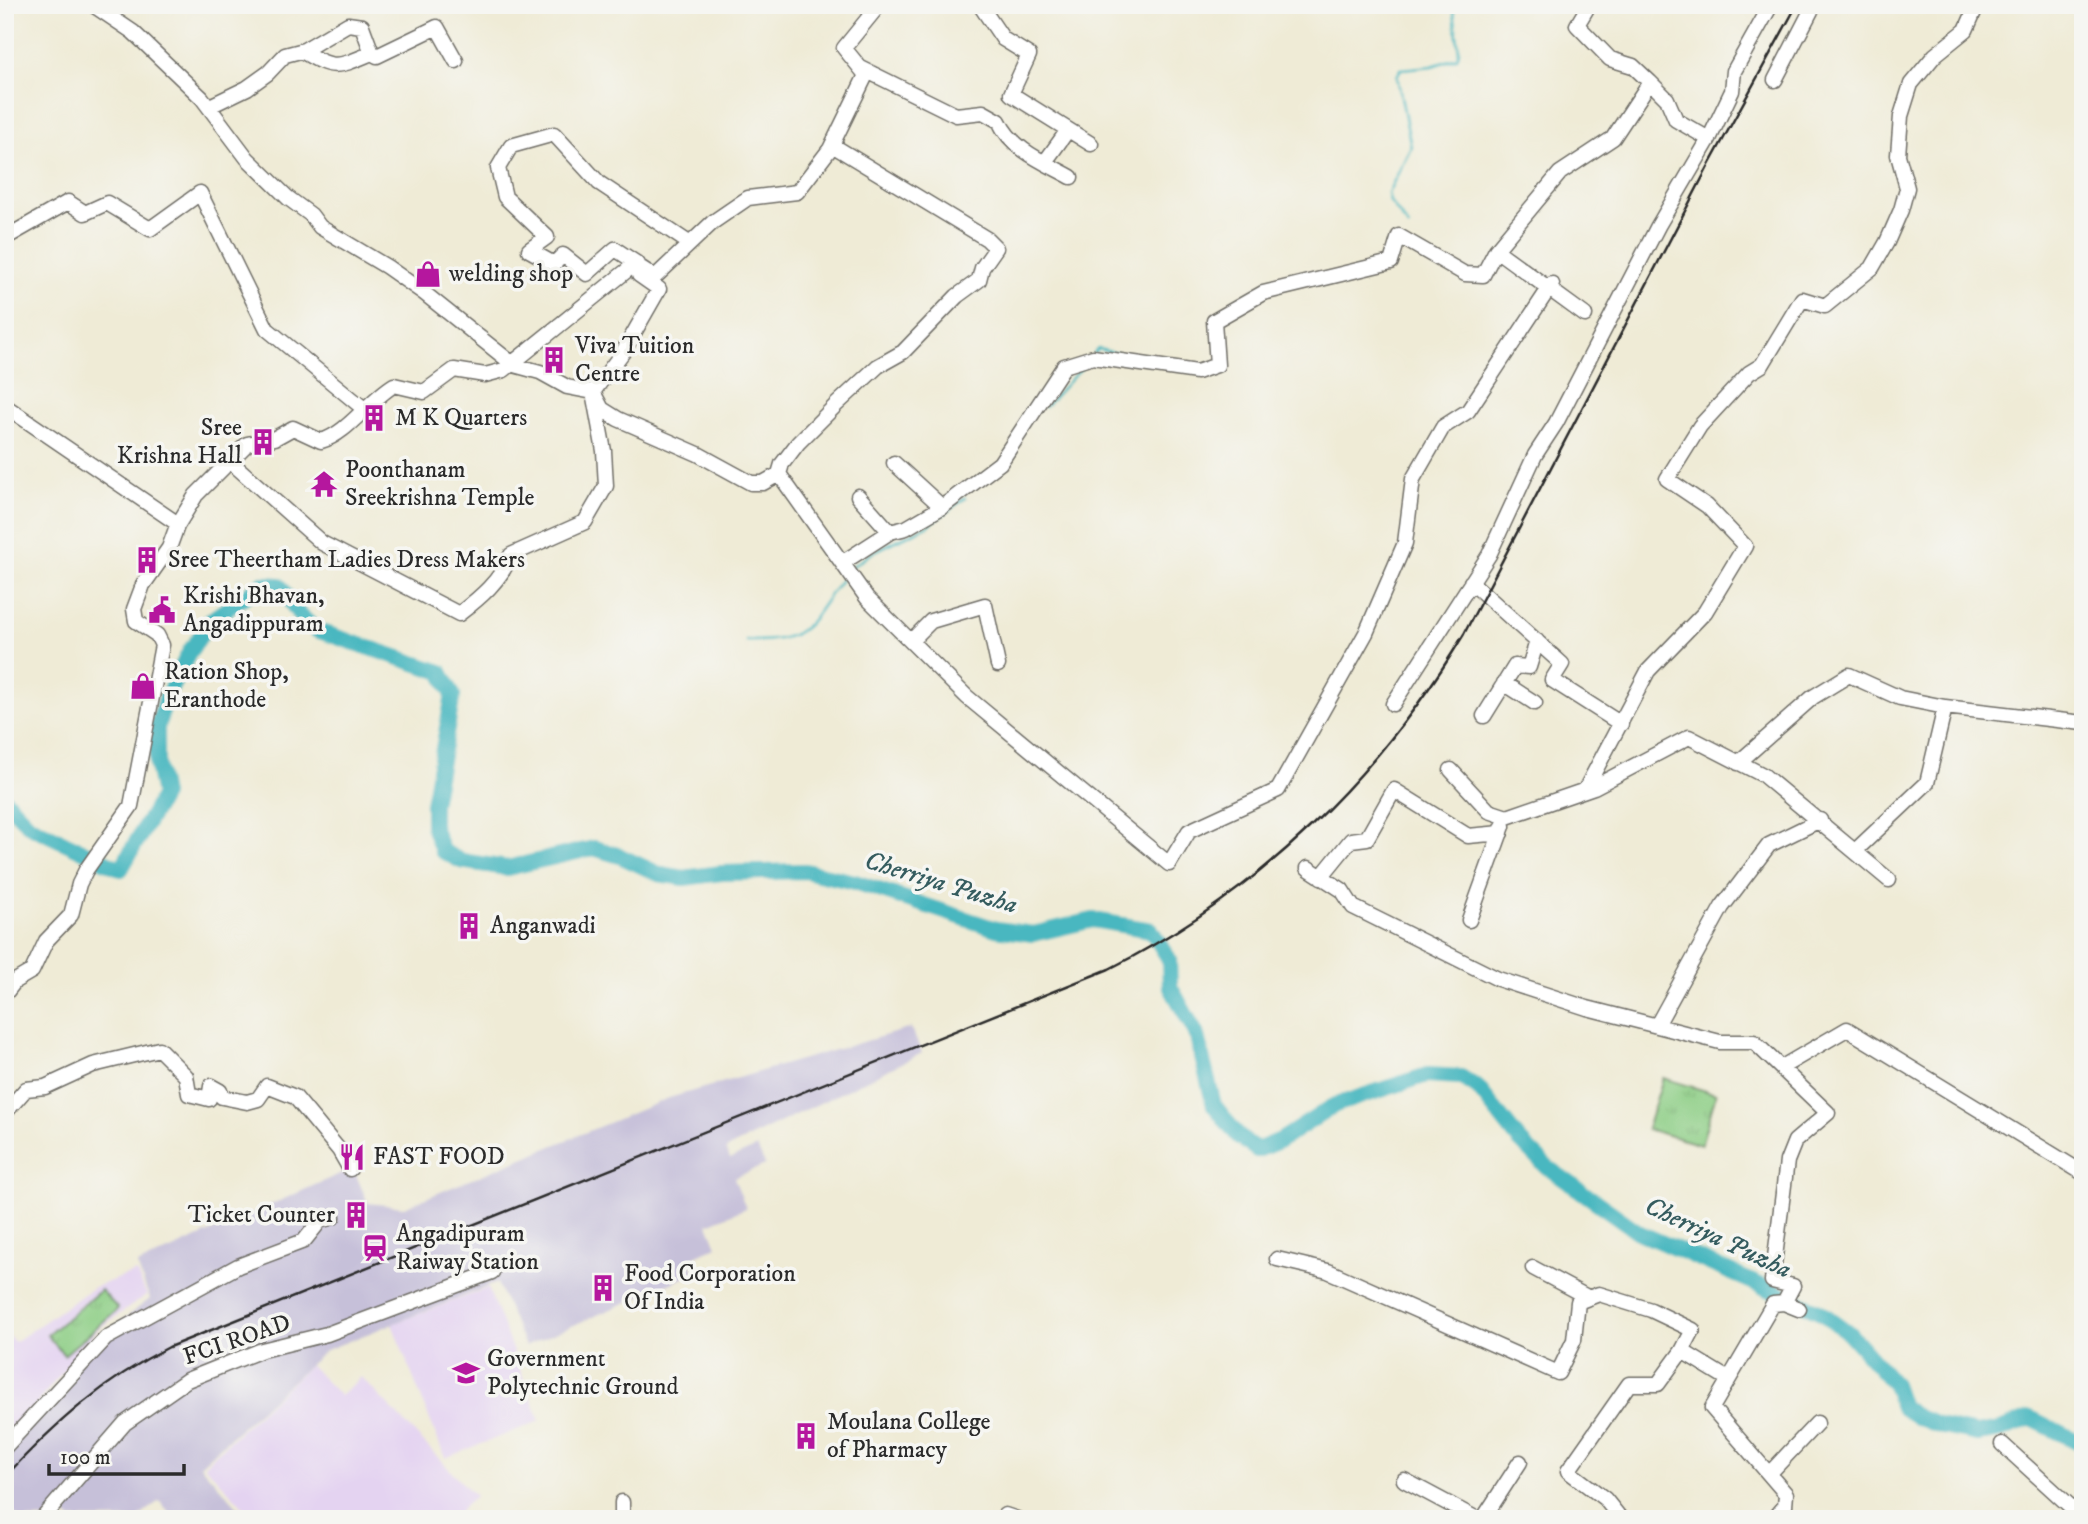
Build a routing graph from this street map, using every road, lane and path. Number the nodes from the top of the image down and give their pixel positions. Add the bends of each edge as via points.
1 (93, 5) edge
2 (879, 5) edge
3 (980, 5) edge
4 (1589, 5) edge
5 (1771, 5) edge
6 (1814, 5) edge
7 (1977, 5) edge
8 (302, 51) junction
9 (372, 53) junction
10 (456, 61) dead end
11 (860, 68) junction
12 (1774, 80) dead end
13 (1650, 82) junction
14 (210, 106) junction
15 (1068, 130) junction
16 (1709, 139) junction
17 (1091, 144) dead end
18 (832, 145) junction
19 (1045, 162) junction
20 (1071, 177) dead end
21 (5, 237) edge
22 (689, 243) junction
23 (1496, 250) junction
24 (633, 266) junction
25 (1550, 287) junction
26 (1585, 314) dead end
27 (514, 365) junction
28 (593, 392) junction
29 (5, 406) edge
30 (363, 408) junction
31 (231, 462) junction
32 (894, 463) dead end
33 (779, 474) junction
34 (858, 496) dead end
35 (942, 508) junction
36 (178, 524) junction
37 (890, 532) junction
38 (842, 563) junction
39 (1471, 582) junction
40 (911, 641) junction
41 (1537, 642) junction
42 (998, 665) dead end
43 (1504, 683) junction
44 (1535, 703) dead end
45 (1393, 704) dead end
46 (1945, 707) junction
47 (1484, 716) dead end
48 (2083, 723) edge
49 (1621, 724) junction
50 (1738, 763) junction
51 (1451, 770) dead end
52 (1585, 790) junction
53 (1507, 817) junction
54 (1820, 820) junction
55 (1501, 832) junction
56 (1855, 850) junction
57 (1308, 868) dead end
58 (1321, 877) junction
59 (1889, 880) dead end
60 (1469, 920) dead end
61 (5, 994) edge
62 (1657, 1025) junction
63 (1782, 1067) junction
64 (5, 1113) edge
65 (350, 1170) dead end
66 (2083, 1173) edge
67 (333, 1217) dead end
68 (1277, 1259) dead end
69 (1533, 1268) dead end
70 (492, 1272) dead end
71 (1589, 1298) junction
72 (1682, 1352) junction
73 (1728, 1379) junction
74 (1817, 1423) dead end
75 (2002, 1444) dead end
76 (5, 1447) edge
77 (1520, 1462) dead end
78 (1769, 1474) junction
79 (1404, 1480) dead end
80 (622, 1502) dead end
81 (2083, 1518) edge
82 (42, 1519) edge
83 (622, 1519) edge
84 (1001, 1519) edge
85 (1017, 1519) edge
86 (1476, 1519) edge
87 (1483, 1519) edge
88 (1622, 1519) edge
89 (1774, 1519) edge

1 - 14 street via 133,32
2 - 11 street via 844,48
3 - 15 street via 1003,39 1029,55 1011,94
4 - 13 street via 1577,25 1610,59 1633,66
5 - 16 street via 1734,71 1732,91
6 - 12 street
7 - 49 street via 1966,30 1935,55 1911,84 1901,116 1898,155 1907,188 1872,268 1825,306 1802,299 1762,365 1700,426 1667,479 1707,506 1745,546 1705,612 1648,671
8 - 9 street via 329,67
8 - 9 street via 348,24 362,26
8 - 14 street via 285,55 247,88
9 - 10 street via 377,56 437,27
11 - 18 street via 866,75
11 - 19 street via 956,116 983,113 999,121 1005,136
13 - 16 street via 1667,99 1676,120
13 - 23 street via 1613,138 1560,173
14 - 27 street via 247,158 320,228 397,273
15 - 17 street
15 - 19 street
16 - 39 street via 1658,226
18 - 22 street via 797,192 748,198
18 - 33 street via 996,248 979,280 957,296 903,352 878,366 843,398 798,443
19 - 20 street
21 - 30 street via 68,202 85,214 107,204 150,229 200,193 267,329
22 - 24 street via 655,277
22 - 24 street via 599,183 554,134 511,146 498,168 505,197 547,237 529,250 554,264 563,255 587,274 615,249
23 - 25 street
23 - 35 street via 1483,275 1465,274 1399,236 1391,262 1263,293 1214,321 1217,365 1197,372 1093,357 1064,366 1000,463
24 - 27 street
24 - 28 street via 659,289 623,352
25 - 26 street
25 - 40 street via 1468,411 1443,427 1413,479 1405,543 1366,634 1278,790 1189,831 1169,864 967,696
27 - 28 street via 540,372 567,387
27 - 30 street via 485,375 454,370 424,392 394,385
28 - 31 street via 606,486 585,522 511,555 504,572 482,597 459,614 322,543
28 - 33 street via 602,409 618,419 751,483 763,483
29 - 36 street
30 - 31 street via 330,439 321,441 293,428 275,438 247,444
31 - 36 street via 196,495
32 - 35 street
33 - 38 street
34 - 37 street
35 - 37 street
36 - 61 street via 134,609 136,621 157,635 162,645 134,797 86,870 71,915 46,941 32,971
37 - 38 street
38 - 40 street via 867,598
39 - 41 street
39 - 45 street
40 - 42 street via 931,621 985,605
41 - 43 street via 1529,667 1515,666
41 - 49 street via 1562,664 1552,680
43 - 44 street
43 - 47 street
46 - 48 street
46 - 50 street via 1900,698 1849,675 1813,696
46 - 56 street via 1927,783
49 - 52 street
50 - 52 street via 1689,737
50 - 54 street via 1763,775
51 - 53 street via 1489,811
52 - 53 street
53 - 55 street
54 - 56 street
54 - 62 street via 1769,845 1722,906
55 - 58 street via 1468,836 1394,790 1367,838 1351,839
55 - 60 street
56 - 59 street
57 - 58 street
58 - 62 street via 1342,890 1353,907 1498,979
62 - 63 street via 1720,1042 1754,1042
63 - 66 street via 1847,1029
63 - 73 street via 1828,1113 1795,1141 1787,1161 1772,1281 1793,1286 1791,1306 1773,1304
64 - 65 street via 26,1089 45,1087 93,1065 159,1049 186,1076 189,1094 209,1099 211,1086 222,1097 247,1102 258,1099 267,1086 295,1097
67 - 76 street via 320,1221 304,1241 238,1265 106,1338
68 - 71 street via 1328,1271 1558,1373 1574,1340 1578,1301
69 - 71 street
70 - 82 street, FCI ROAD via 187,1380 125,1423
71 - 72 street via 1599,1294 1693,1330
72 - 73 street
72 - 88 street via 1658,1384 1629,1384 1568,1471 1605,1499
73 - 78 street via 1712,1408
74 - 78 street
75 - 81 street
77 - 87 street
78 - 89 street via 1786,1494 1786,1506
79 - 86 street
80 - 83 street
84 - 85 street via 1005,1515

